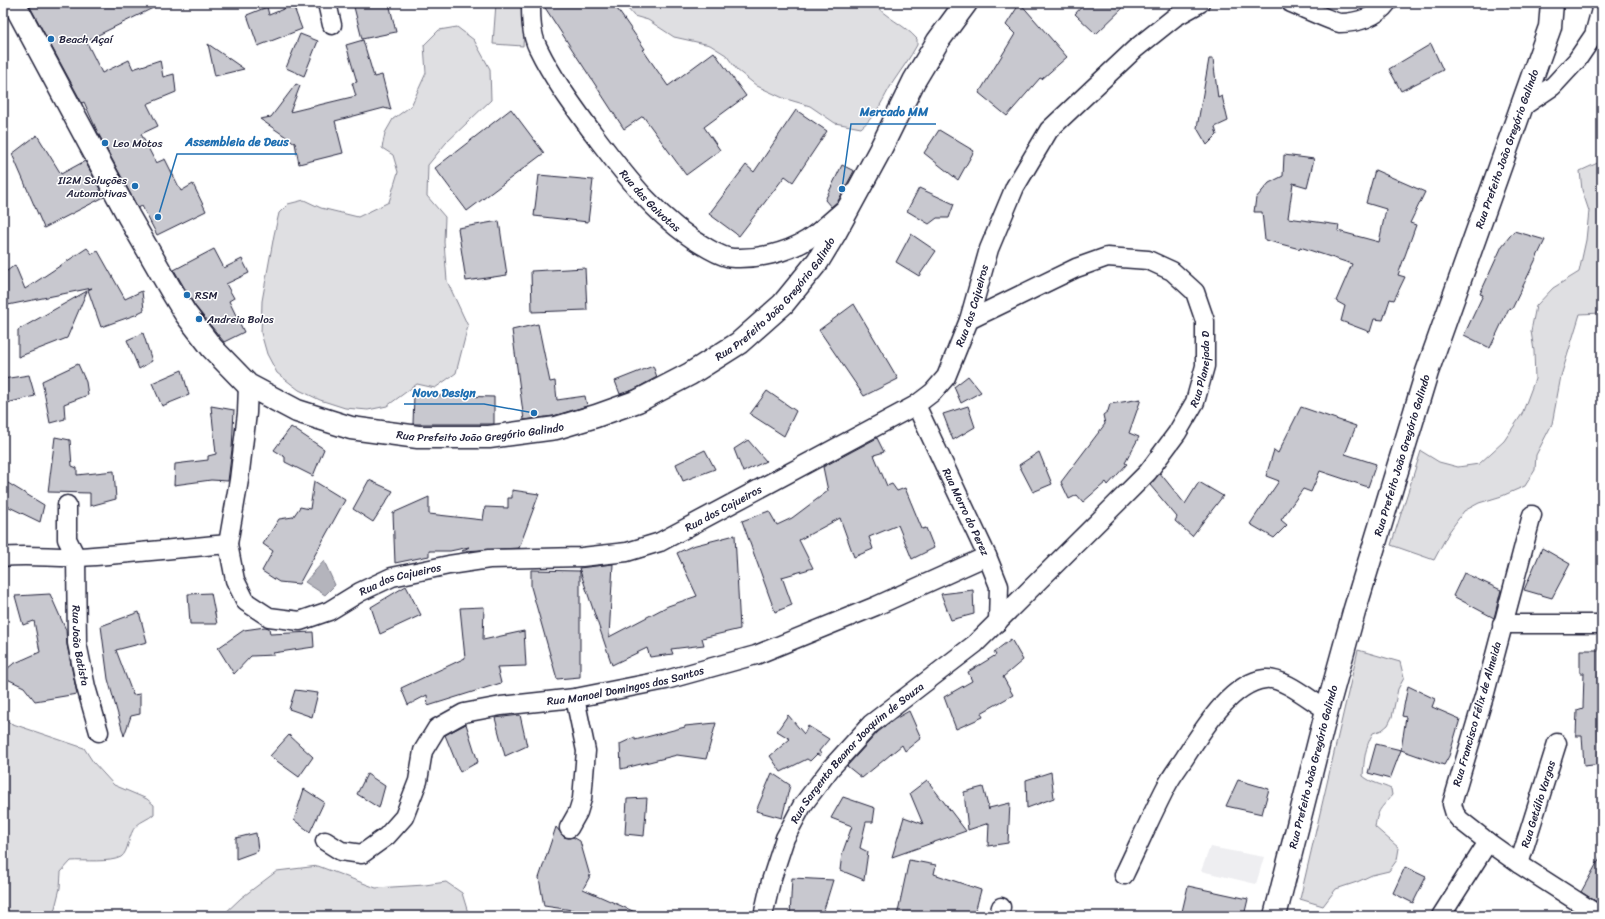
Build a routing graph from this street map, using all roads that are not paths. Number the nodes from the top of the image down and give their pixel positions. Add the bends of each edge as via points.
1 (14, 3) edge
2 (327, 3) edge
3 (531, 3) edge
4 (966, 3) edge
5 (1200, 3) edge
6 (1291, 3) edge
7 (1387, 3) edge
8 (1552, 3) edge
9 (1602, 6) edge
10 (332, 25) dead end
11 (1522, 107) junction
12 (850, 204) junction
13 (969, 320) junction
14 (248, 385) junction
15 (916, 405) junction
16 (67, 505) dead end
17 (1532, 515) dead end
18 (228, 544) junction
19 (987, 556) junction
20 (3, 557) edge
21 (76, 557) junction
22 (998, 622) junction
23 (1502, 624) junction
24 (1602, 624) edge
25 (575, 698) junction
26 (1327, 710) junction
27 (100, 732) dead end
28 (1557, 743) dead end
29 (569, 828) dead end
30 (325, 841) dead end
31 (1488, 842) junction
32 (1520, 864) junction
33 (1124, 876) dead end
34 (1597, 915) edge
35 (763, 916) edge
36 (1275, 916) edge
37 (1441, 916) edge

1 - 14 main road, Rua Prefeito João Gregório Galindo via 129,217 185,313 212,348
2 - 10 street
3 - 12 street, Rua das Gaivotas via 531,23 537,46 560,89 647,201 695,241 733,258 772,255 807,240
4 - 12 main road, Rua Prefeito João Gregório Galindo via 938,41 914,81
5 - 13 street, Rua dos Cajueiros via 1175,16 1135,49 1049,130 1015,187 989,249
6 - 7 street via 1339,23 1366,19 1383,9
8 - 11 main road, Rua Prefeito João Gregório Galindo via 1550,27
9 - 11 street via 1594,35 1577,60 1553,86
11 - 26 main road, Rua Prefeito João Gregório Galindo via 1427,372
12 - 14 main road, Rua Prefeito João Gregório Galindo via 818,261 783,304 739,343 690,374 638,402 596,416 556,428 489,437 418,437 352,428 297,411
13 - 15 street, Rua dos Cajueiros via 946,377 933,392
13 - 22 street, Rua Planejada D via 1069,271 1108,257 1148,260 1172,271 1195,292 1205,321 1204,366 1195,402 1177,433 1148,472
14 - 18 street, Rua dos Cajueiros via 239,480
15 - 18 street, Rua dos Cajueiros via 660,542 626,552 582,558 489,559 392,577 329,611 300,620 269,617 246,602 235,580
15 - 19 street, Rua Morro do Perez
16 - 21 street, Rua João Batista via 67,539
17 - 23 street, Rua Francisco Félix de Almeida
18 - 21 street
19 - 22 street, Rua Morro do Perez via 999,586
19 - 25 street, Rua Manoel Domingos dos Santos via 876,606 756,655 666,680
20 - 21 street
21 - 27 street, Rua João Batista via 77,643 86,687
22 - 35 street, Rua Sargento Beanor Joaquim de Souza via 975,644 871,724 830,769 802,806 785,838
23 - 24 street
23 - 31 street, Rua Francisco Félix de Almeida via 1485,693 1452,804 1460,820
25 - 29 street via 586,751 582,799
25 - 30 street, Rua Manoel Domingos dos Santos via 464,713 437,728 423,751 418,781 404,817 386,836 362,854 340,851
26 - 33 street via 1284,683 1274,680 1265,679 1237,692 1201,733 1166,786
26 - 36 main road, Rua Prefeito João Gregório Galindo
28 - 32 street, Rua Getúlio Vargas
31 - 32 street
31 - 37 street
32 - 34 street

